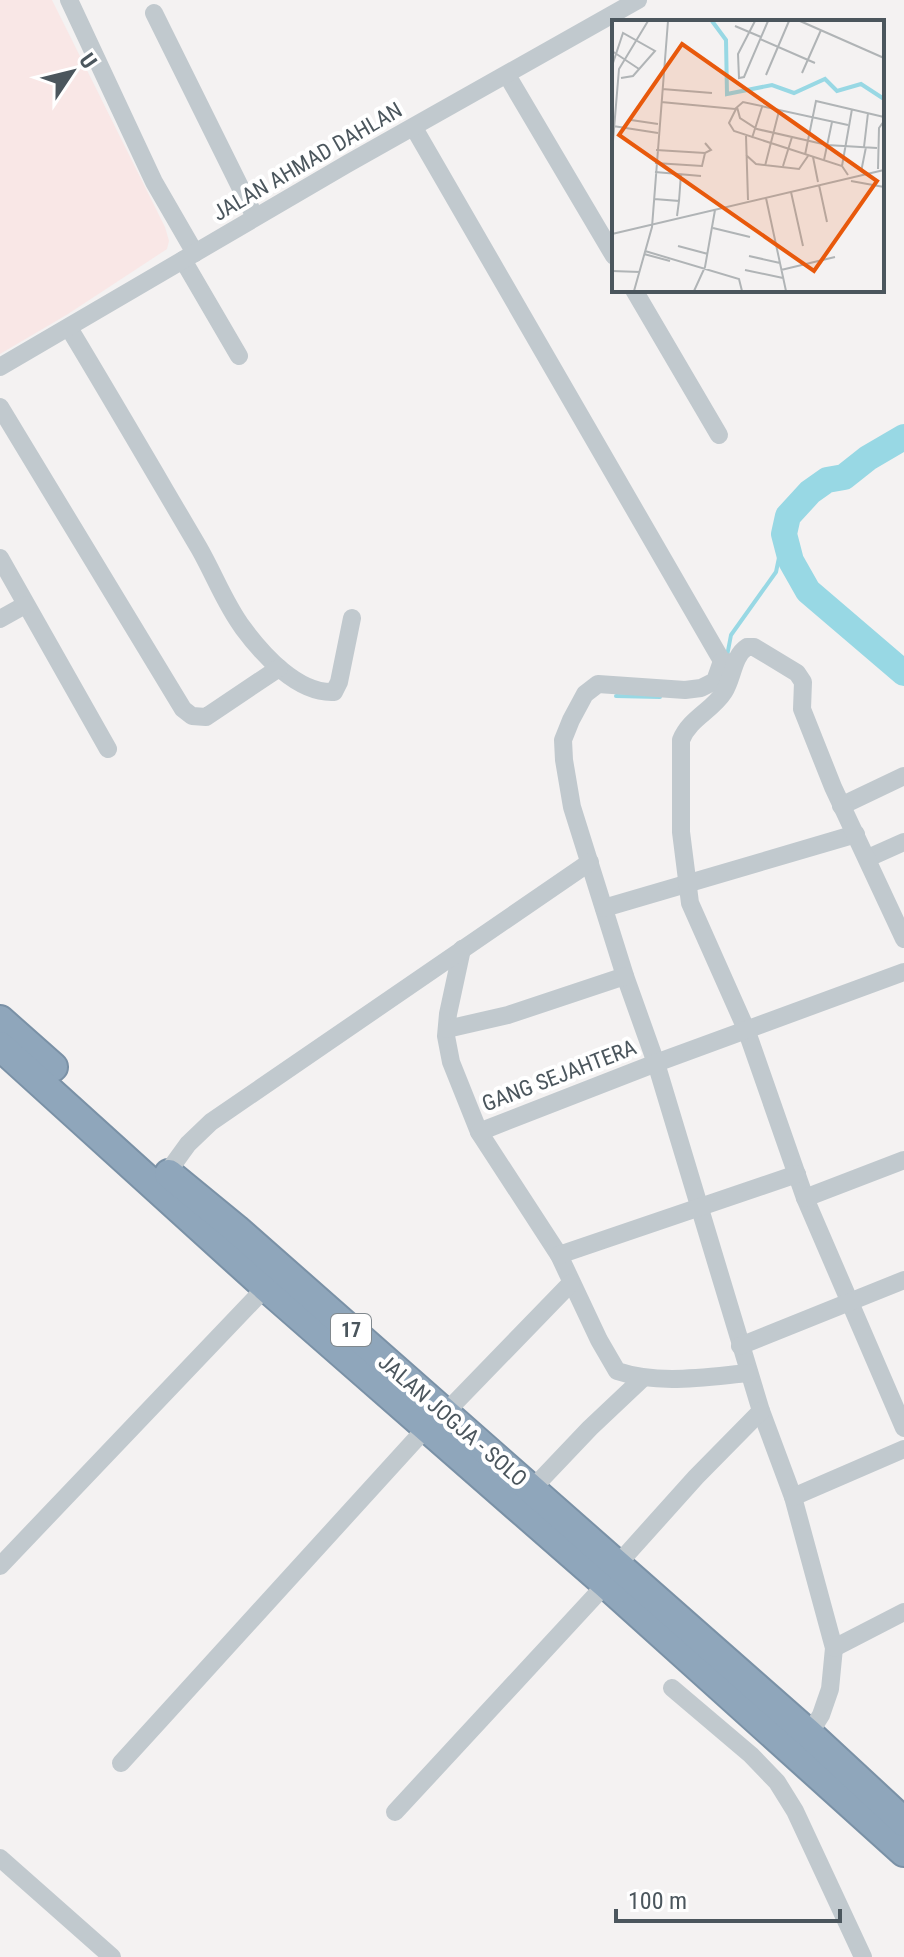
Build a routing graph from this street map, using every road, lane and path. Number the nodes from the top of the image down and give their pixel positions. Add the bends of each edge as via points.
1 (69, 0) edge
2 (638, 0) edge
3 (154, 13) dead end
4 (507, 75) junction
5 (414, 128) junction
6 (255, 217) junction
7 (612, 253) edge
8 (189, 256) junction
9 (635, 292) edge
10 (69, 328) junction
11 (239, 356) dead end
12 (0, 367) edge
13 (0, 407) edge
14 (719, 435) dead end
15 (0, 558) edge
16 (25, 605) junction
17 (352, 618) dead end
18 (0, 619) edge
19 (728, 662) junction
20 (279, 668) junction
21 (108, 749) dead end
22 (904, 776) edge
23 (841, 806) junction
24 (856, 834) junction
25 (904, 842) edge
26 (868, 858) junction
27 (590, 862) junction
28 (687, 882) junction
29 (604, 908) junction
30 (904, 939) edge
31 (462, 949) junction
32 (904, 972) edge
33 (625, 976) junction
34 (0, 1020) edge
35 (447, 1029) junction
36 (746, 1029) junction
37 (0, 1046) edge
38 (656, 1063) junction
39 (479, 1132) junction
40 (904, 1160) edge
41 (167, 1173) junction
42 (797, 1174) junction
43 (805, 1198) junction
44 (699, 1207) junction
45 (559, 1255) junction
46 (904, 1280) edge
47 (571, 1283) junction
48 (266, 1287) junction
49 (851, 1303) junction
50 (740, 1346) junction
51 (749, 1373) junction
52 (643, 1378) junction
53 (761, 1411) junction
54 (435, 1420) junction
55 (904, 1428) edge
56 (904, 1449) edge
57 (532, 1489) junction
58 (793, 1497) junction
59 (0, 1566) edge
60 (612, 1574) junction
61 (904, 1612) edge
62 (695, 1648) junction
63 (834, 1648) junction
64 (672, 1688) dead end
65 (809, 1734) junction
66 (121, 1763) dead end
67 (898, 1808) edge
68 (395, 1812) dead end
69 (904, 1852) edge
70 (0, 1858) edge
71 (112, 1957) edge
72 (863, 1957) edge

1 - 8 street
2 - 4 street, JALAN AHMAD DAHLAN
3 - 6 street
4 - 5 street, JALAN AHMAD DAHLAN
4 - 7 street
5 - 6 street, JALAN AHMAD DAHLAN
5 - 19 street
6 - 8 street, JALAN AHMAD DAHLAN
8 - 10 street, JALAN AHMAD DAHLAN
8 - 11 street
9 - 14 street
10 - 12 street, JALAN AHMAD DAHLAN
10 - 20 street via 242,627
13 - 20 street via 183,709 206,717
15 - 16 street
16 - 18 street
16 - 21 street
17 - 20 street via 334,692 323,693
19 - 23 street via 754,647 797,673 803,682 802,709
19 - 27 street via 715,681 701,688 607,683 585,694 563,740 572,807
19 - 28 street via 724,693 686,727 681,740
22 - 23 street
23 - 24 street
24 - 26 street
24 - 28 street
25 - 26 street
26 - 30 street
27 - 29 street
27 - 31 street
28 - 29 street
28 - 36 street via 690,903
29 - 33 street
31 - 35 street
31 - 41 street via 211,1122
32 - 36 street, GANG SEJAHTERA
33 - 35 street
33 - 38 street
34 - 41 highway, JALAN JOGJA - SOLO / 17
35 - 39 street via 451,1062
36 - 38 street, GANG SEJAHTERA
36 - 42 street
37 - 48 highway, JALAN JOGJA - SOLO / 17
38 - 39 street, GANG SEJAHTERA
38 - 44 street
39 - 45 street
40 - 43 street
41 - 54 highway, JALAN JOGJA - SOLO / 17 via 236,1229
42 - 43 street
42 - 44 street
43 - 49 street
44 - 45 street
44 - 50 street
45 - 47 street
46 - 49 street
47 - 52 street via 617,1371
47 - 54 street
48 - 54 highway, JALAN JOGJA - SOLO / 17
48 - 59 street
49 - 50 street
49 - 55 street
50 - 51 street
51 - 52 street
51 - 53 street
52 - 57 street
53 - 58 street
53 - 60 street
54 - 57 highway, JALAN JOGJA - SOLO / 17
54 - 60 highway, JALAN JOGJA - SOLO / 17
54 - 66 street
56 - 58 street
57 - 60 highway, JALAN JOGJA - SOLO / 17
58 - 63 street
60 - 62 highway, JALAN JOGJA - SOLO / 17
60 - 68 street
61 - 63 street
62 - 65 highway, JALAN JOGJA - SOLO / 17
62 - 69 highway, 17
63 - 65 street via 830,1689
64 - 72 street via 777,1782
65 - 67 highway, JALAN JOGJA - SOLO / 17
70 - 71 street

